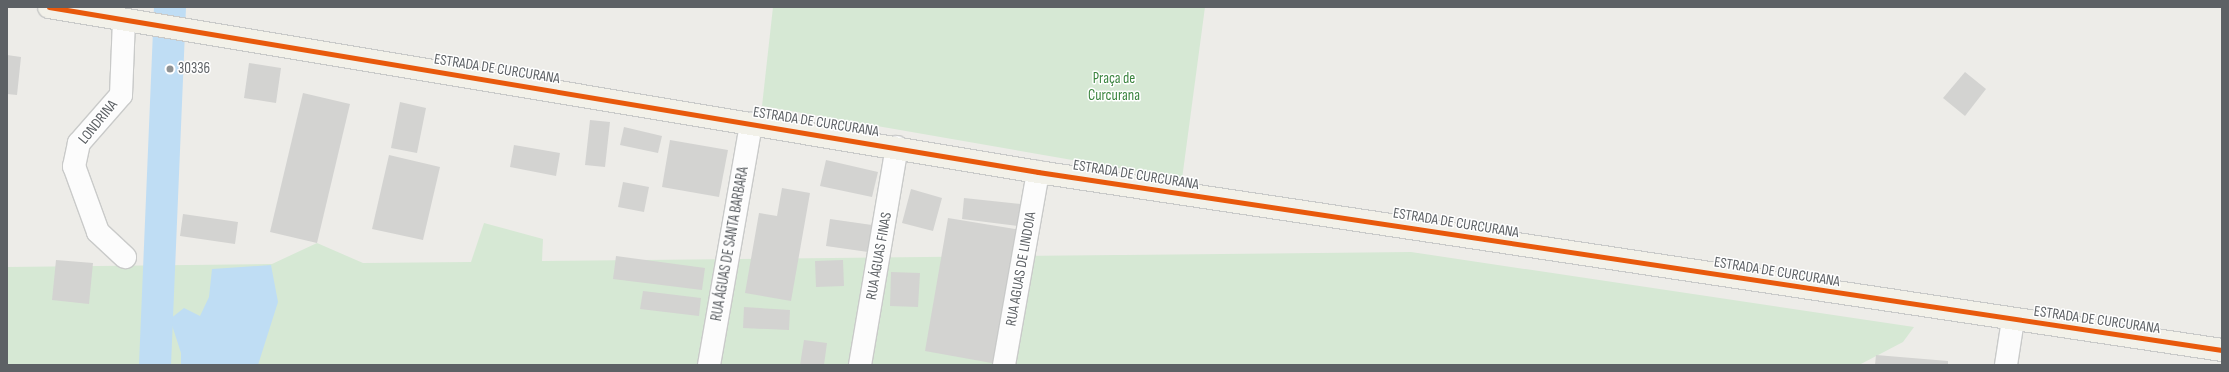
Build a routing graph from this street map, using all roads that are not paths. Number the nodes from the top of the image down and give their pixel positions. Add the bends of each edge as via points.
1 (49, 7) edge
2 (133, 22) junction
3 (751, 124) junction
4 (897, 147) junction
5 (1038, 172) junction
6 (125, 256) dead end
7 (2014, 320) junction
8 (2222, 350) edge
9 (709, 365) edge
10 (860, 365) edge
11 (1004, 365) edge
12 (2006, 365) edge

1 - 2 main road, ESTRADA DE CURCURANA
2 - 3 main road, ESTRADA DE CURCURANA
2 - 6 street, LONDRINA via 121,95 79,143 74,166 98,232
3 - 4 main road, ESTRADA DE CURCURANA
3 - 9 street, RUA ÁGUAS DE SANTA BARBARA
4 - 5 main road, ESTRADA DE CURCURANA
4 - 10 street, RUA ÁGUAS FINAS
5 - 7 main road, ESTRADA DE CURCURANA
5 - 11 street, RUA AGUAS DE LINDOIA
7 - 8 main road, ESTRADA DE CURCURANA
7 - 12 street

